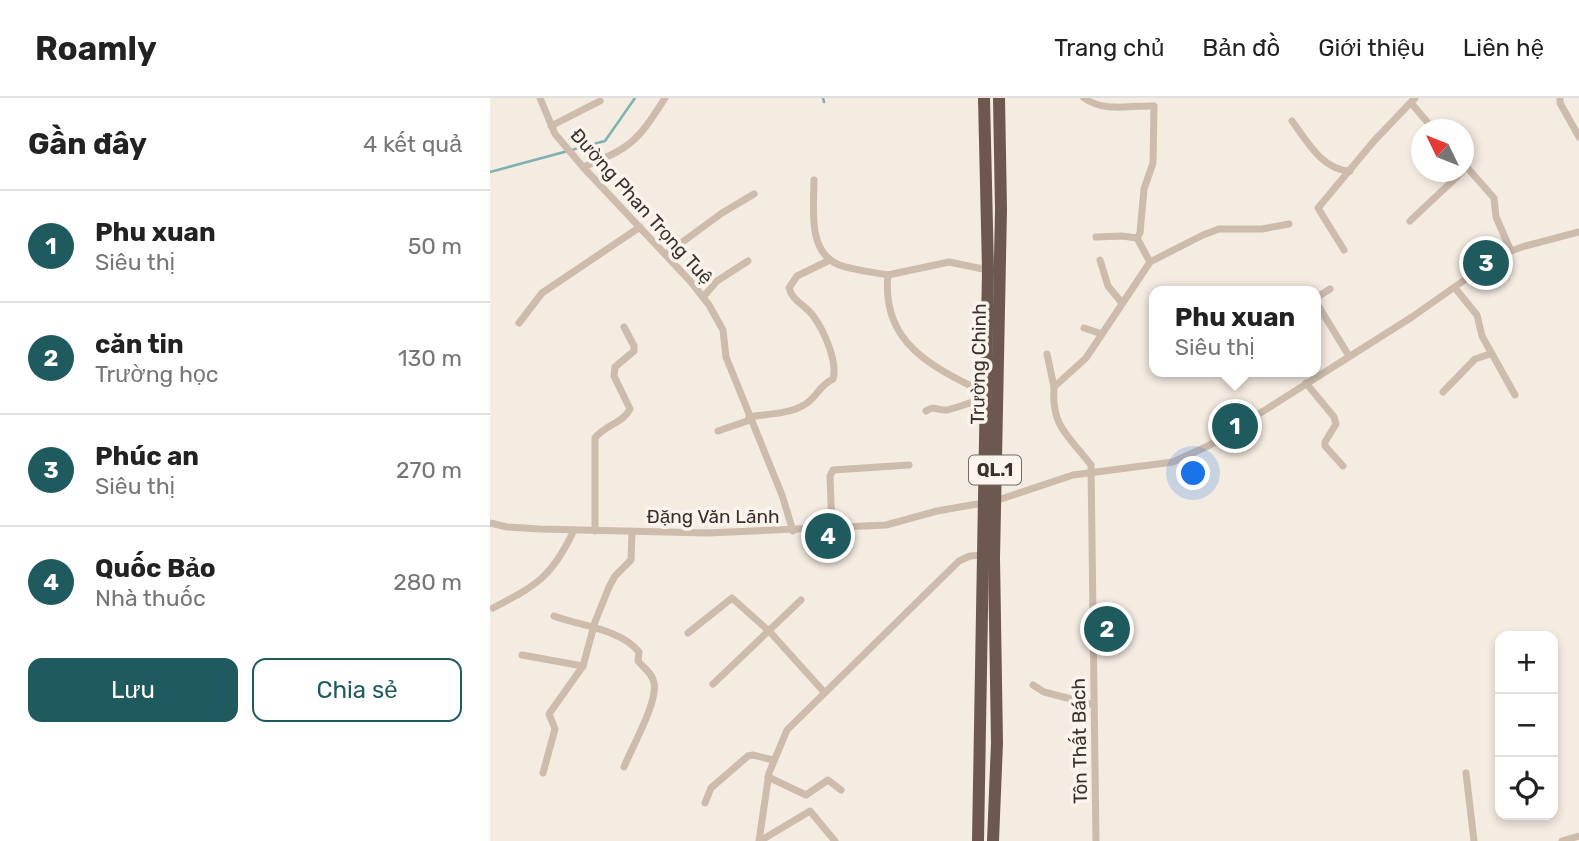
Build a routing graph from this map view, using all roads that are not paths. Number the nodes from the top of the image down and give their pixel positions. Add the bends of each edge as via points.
1 (540, 98) edge
2 (665, 98) edge
3 (984, 98) edge
4 (1084, 98) edge
5 (1560, 98) edge
6 (1001, 99) edge
7 (600, 101) dead end
8 (1414, 101) edge
9 (1153, 102) edge
10 (1426, 119) edge
11 (1292, 121) dead end
12 (553, 130) junction
13 (1579, 137) edge
14 (583, 167) junction
15 (1350, 171) junction
16 (1474, 179) edge
17 (814, 180) dead end
18 (1450, 182) edge
19 (754, 194) dead end
20 (1410, 221) dead end
21 (1289, 224) dead end
22 (640, 227) junction
23 (1579, 232) edge
24 (1096, 237) dead end
25 (1138, 238) junction
26 (1344, 250) dead end
27 (1511, 251) junction
28 (666, 254) junction
29 (830, 260) junction
30 (1100, 260) dead end
31 (748, 261) dead end
32 (1150, 262) junction
33 (988, 270) junction
34 (888, 275) junction
35 (1455, 288) junction
36 (1330, 289) dead end
37 (1321, 296) edge
38 (703, 297) junction
39 (1122, 303) junction
40 (1321, 310) edge
41 (519, 323) dead end
42 (624, 327) dead end
43 (1084, 328) dead end
44 (1102, 334) junction
45 (1490, 354) junction
46 (1047, 355) dead end
47 (1349, 356) junction
48 (1321, 374) edge
49 (1316, 377) edge
50 (1306, 383) junction
51 (1054, 387) junction
52 (1443, 392) dead end
53 (1515, 395) dead end
54 (985, 396) junction
55 (926, 411) dead end
56 (749, 418) junction
57 (718, 431) dead end
58 (909, 465) dead end
59 (1343, 466) dead end
60 (1092, 473) junction
61 (989, 501) junction
62 (490, 523) edge
63 (832, 528) junction
64 (573, 530) junction
65 (595, 531) junction
66 (793, 531) junction
67 (632, 532) junction
68 (988, 556) junction
69 (801, 600) dead end
70 (494, 608) dead end
71 (554, 616) dead end
72 (593, 629) junction
73 (769, 632) junction
74 (688, 633) dead end
75 (522, 654) dead end
76 (583, 666) junction
77 (713, 684) dead end
78 (1032, 685) dead end
79 (824, 692) junction
80 (1094, 705) junction
81 (773, 760) junction
82 (624, 767) dead end
83 (543, 773) dead end
84 (1466, 773) dead end
85 (768, 777) junction
86 (841, 790) dead end
87 (806, 795) junction
88 (705, 803) dead end
89 (810, 811) junction
90 (1579, 836) edge
91 (759, 841) edge
92 (835, 841) edge
93 (978, 841) edge
94 (993, 841) edge
95 (1096, 841) edge
96 (1474, 841) edge
97 (1562, 841) edge

1 - 12 street, Đường Phan Trọng Tuệ
2 - 14 street via 635,141
3 - 33 highway, Trường Chinh / QL.1
4 - 9 street via 1112,108
5 - 13 street
6 - 61 highway, Trường Chinh / QL.1
7 - 12 street
8 - 10 street
8 - 15 street
9 - 25 street via 1153,163 1144,189
11 - 15 street via 1323,159 1336,169
12 - 14 street, Đường Phan Trọng Tuệ
14 - 22 street, Đường Phan Trọng Tuệ
15 - 26 street via 1318,208
16 - 27 street via 1494,198 1496,217
17 - 29 street via 814,227
18 - 20 street
19 - 28 street
21 - 32 street via 1219,229
22 - 28 street, Đường Phan Trọng Tuệ
22 - 41 street via 542,293
23 - 27 street, Đặng Văn Lãnh
24 - 25 street
25 - 32 street
27 - 35 street, Đặng Văn Lãnh
28 - 38 street, Đường Phan Trọng Tuệ
29 - 34 street
29 - 56 street via 797,276 789,288 822,332 833,379 801,407
30 - 39 street via 1108,286
31 - 38 street
32 - 39 street
33 - 34 street via 949,262
33 - 54 highway, Trường Chinh / QL.1
34 - 54 street via 889,304 901,338
35 - 45 street via 1477,315
35 - 47 street, Đặng Văn Lãnh
36 - 37 street
38 - 56 street, Đường Phan Trọng Tuệ via 723,331 726,357
39 - 44 street
40 - 47 street
42 - 65 street via 634,351 615,367 614,376 629,409 595,438
43 - 44 street
44 - 51 street via 1079,366
45 - 52 street via 1475,359
45 - 53 street
46 - 51 street
47 - 48 street, Đặng Văn Lãnh
49 - 50 street, Đặng Văn Lãnh
50 - 59 street via 1334,417 1336,424 1325,446
50 - 60 street, Đặng Văn Lãnh via 1186,458
51 - 60 street via 1062,432 1091,465
54 - 55 street via 945,410 935,407
54 - 61 highway, Trường Chinh / QL.1
56 - 57 street
56 - 66 street, Đường Phan Trọng Tuệ
58 - 63 street via 834,470 830,476
60 - 61 street, Đặng Văn Lãnh
60 - 80 street, Tôn Thất Bách
61 - 63 street, Đặng Văn Lãnh via 886,525
61 - 68 highway, Trường Chinh / QL.1
62 - 64 street, Đặng Văn Lãnh
63 - 66 street, Đặng Văn Lãnh
64 - 65 street, Đặng Văn Lãnh
64 - 70 street via 557,561 535,586
65 - 67 street, Đặng Văn Lãnh
66 - 67 street, Đặng Văn Lãnh
67 - 72 street via 631,560 615,576
68 - 79 street via 959,561
68 - 93 highway, Trường Chinh / QL.1
68 - 94 highway, Trường Chinh / QL.1 via 998,743
69 - 73 street
71 - 72 street
72 - 76 street
72 - 82 street via 620,637 637,649 638,662 655,684 653,705
73 - 74 street via 732,598
73 - 77 street
73 - 79 street
75 - 76 street
76 - 83 street via 549,714 555,729
78 - 80 street
79 - 81 street via 787,730
80 - 95 street, Tôn Thất Bách
81 - 85 street
81 - 88 street via 753,755 744,759 711,788
84 - 96 street
85 - 87 street
85 - 91 street
86 - 87 street via 828,780
87 - 89 street
89 - 91 street
89 - 92 street
90 - 97 street

